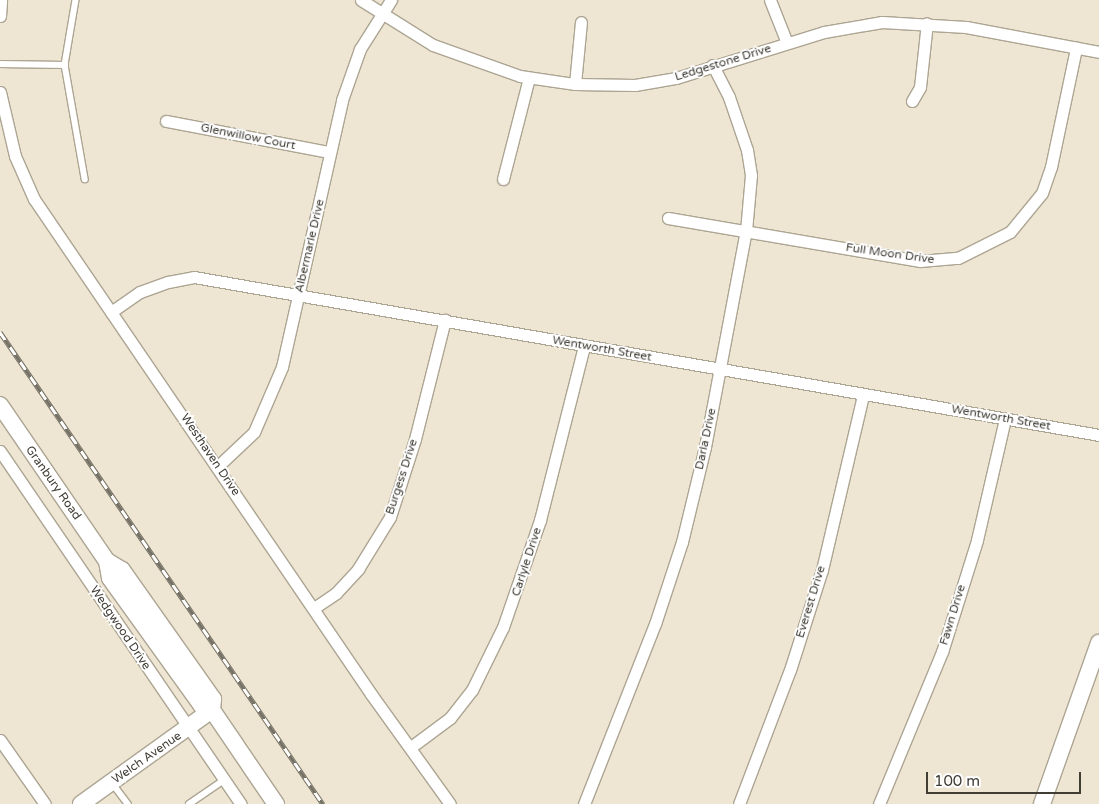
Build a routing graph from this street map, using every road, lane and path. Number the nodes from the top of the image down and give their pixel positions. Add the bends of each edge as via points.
1 (1, 0) edge
2 (76, 0) edge
3 (361, 0) edge
4 (391, 0) edge
5 (770, 0) edge
6 (382, 15) junction
7 (0, 16) edge
8 (581, 22) dead end
9 (927, 23) junction
10 (787, 43) junction
11 (1076, 48) junction
12 (1099, 52) edge
13 (0, 64) edge
14 (713, 65) junction
15 (65, 66) junction
16 (530, 78) junction
17 (575, 84) junction
18 (0, 92) edge
19 (912, 101) dead end
20 (166, 121) dead end
21 (329, 152) junction
22 (85, 179) dead end
23 (503, 179) dead end
24 (668, 218) dead end
25 (746, 231) junction
26 (300, 294) junction
27 (111, 312) junction
28 (445, 320) junction
29 (584, 346) junction
30 (720, 370) junction
31 (863, 395) junction
32 (0, 405) edge
33 (1005, 419) junction
34 (1099, 435) edge
35 (0, 451) edge
36 (218, 466) junction
37 (314, 608) junction
38 (1099, 643) edge
39 (212, 710) junction
40 (189, 728) junction
41 (0, 740) edge
42 (411, 747) junction
43 (224, 780) junction
44 (112, 782) junction
45 (44, 804) edge
46 (81, 804) edge
47 (128, 804) edge
48 (190, 804) edge
49 (241, 804) edge
50 (276, 804) edge
51 (450, 804) edge
52 (584, 804) edge
53 (739, 804) edge
54 (879, 804) edge
55 (1042, 804) edge

1 - 7 street
2 - 15 lane
3 - 6 street, Ledgestone Drive
4 - 6 street, Albermarle Drive
5 - 10 street
6 - 16 street, Ledgestone Drive via 433,45
6 - 21 street, Albermarle Drive via 350,72
8 - 17 street
9 - 10 street, Ledgestone Drive via 882,22 824,32
9 - 11 street, Ledgestone Drive
9 - 19 street via 920,87
10 - 14 street, Ledgestone Drive
11 - 12 street, Ledgestone Drive
11 - 25 street, Full Moon Drive via 1051,167 1042,194 1025,216 996,241 958,258 920,261
13 - 15 lane
14 - 17 street, Ledgestone Drive via 676,78 634,85
14 - 25 street, Darla Drive via 729,97 747,150 751,175
15 - 22 lane
16 - 17 street, Ledgestone Drive
16 - 23 street
18 - 27 street, Westhaven Drive via 15,156 34,199
20 - 21 street, Glenwillow Court
21 - 26 street, Albermarle Drive
24 - 25 street, Full Moon Drive
25 - 30 street, Darla Drive
26 - 27 street, Wentworth Street via 194,277 140,292
26 - 28 street, Wentworth Street
26 - 36 street, Albermarle Drive via 282,367 254,432
27 - 36 street, Westhaven Drive
28 - 29 street, Wentworth Street
28 - 37 street, Burgess Drive via 416,439 390,517 358,569 336,593
29 - 30 street, Wentworth Street
29 - 42 street, Carlyle Drive via 540,520 503,627 472,690 450,718
30 - 31 street, Wentworth Street
30 - 52 street, Darla Drive via 682,542 655,624
31 - 33 street, Wentworth Street
31 - 53 street, Everest Drive via 822,570 790,670
32 - 39 main road, Granbury Road via 107,560 110,578 202,706
33 - 34 street, Wentworth Street
33 - 54 street, Fawn Drive via 977,540 942,652
35 - 40 street, Wedgwood Drive
36 - 37 street, Westhaven Drive
37 - 42 street, Westhaven Drive
38 - 55 main road
39 - 40 main road, Welch Avenue
39 - 50 main road, Granbury Road
40 - 43 street, Wedgwood Drive
40 - 44 main road, Welch Avenue
41 - 45 street
42 - 51 street, Westhaven Drive
43 - 48 lane
43 - 49 street, Wedgwood Drive
44 - 46 main road, Welch Avenue
44 - 47 lane

